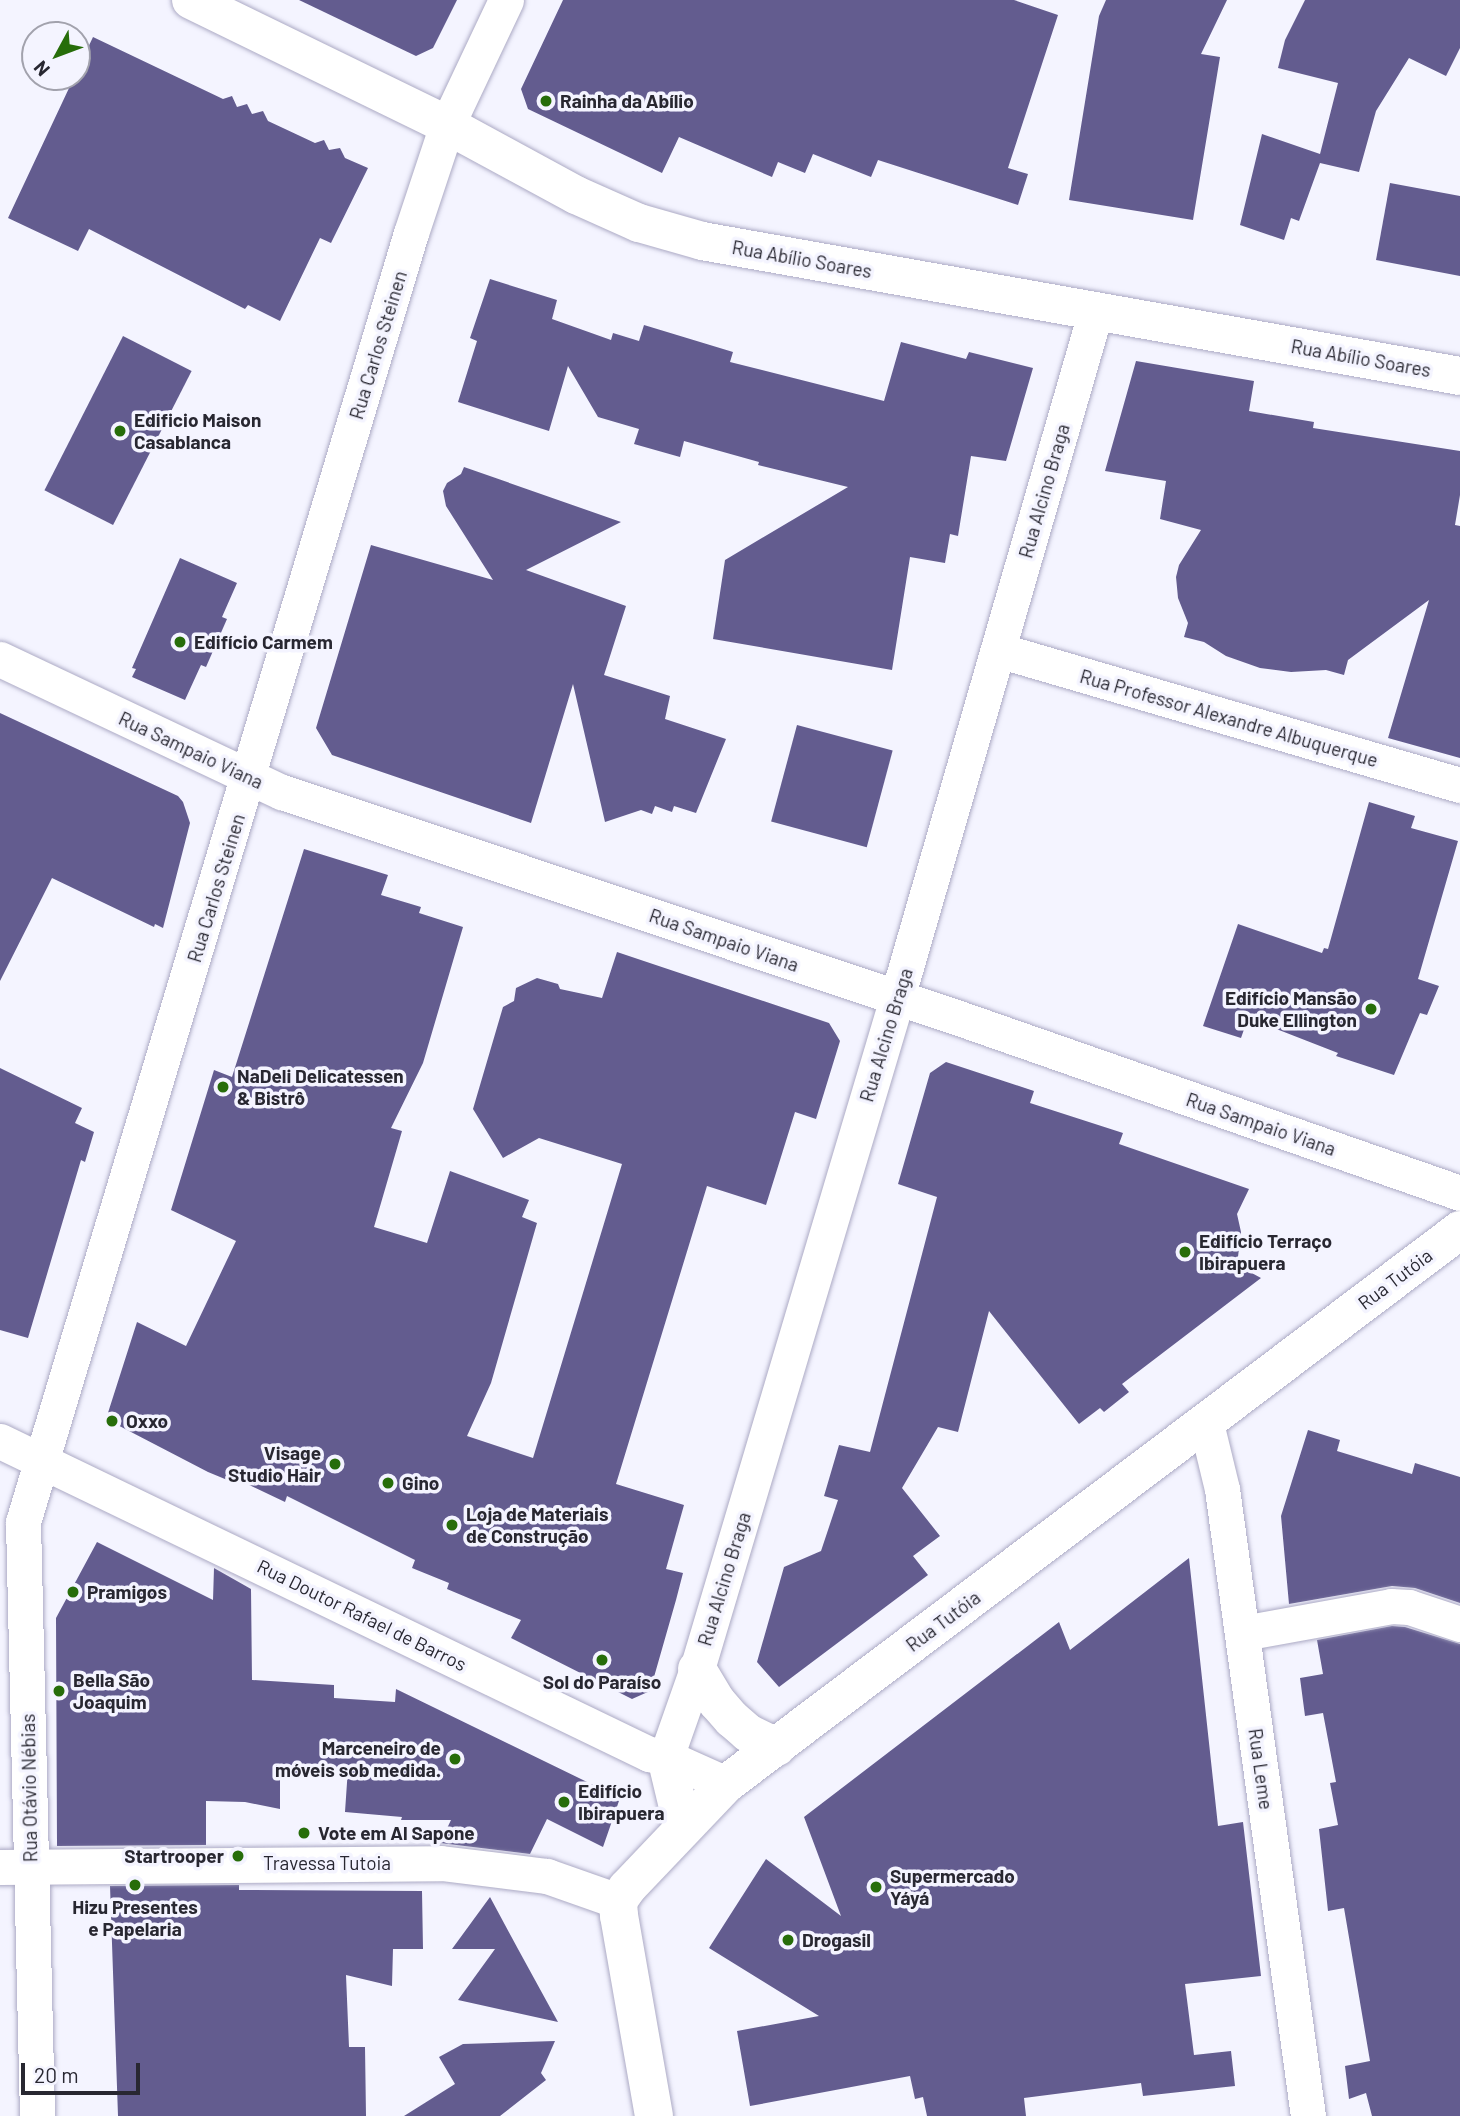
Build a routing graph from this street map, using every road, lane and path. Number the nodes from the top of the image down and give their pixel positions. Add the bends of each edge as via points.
1 (191, 0) edge
2 (506, 0) edge
3 (447, 125) junction
4 (1096, 310) junction
5 (1460, 376) edge
6 (998, 650) junction
7 (0, 659) edge
8 (248, 777) junction
9 (1460, 785) edge
10 (897, 998) junction
11 (1460, 1193) edge
12 (1460, 1230) edge
13 (1206, 1423) junction
14 (0, 1441) edge
15 (43, 1462) junction
16 (1460, 1624) edge
17 (1243, 1633) junction
18 (697, 1669) junction
19 (777, 1747) junction
20 (666, 1757) junction
21 (726, 1784) junction
22 (683, 1828) junction
23 (16, 1866) edge
24 (618, 1901) junction
25 (37, 2116) edge
26 (654, 2116) edge
27 (1308, 2116) edge

1 - 3 street, Rua Abílio Soares
2 - 3 street, Rua Carlos Steinen
3 - 4 street, Rua Abílio Soares via 576,195 639,223 702,241
3 - 8 street, Rua Carlos Steinen
4 - 5 street, Rua Abílio Soares
4 - 6 street, Rua Alcino Braga
6 - 9 street, Rua Professor Alexandre Albuquerque
6 - 10 street, Rua Alcino Braga
7 - 8 street, Rua Sampaio Viana
8 - 10 street, Rua Sampaio Viana
8 - 15 street, Rua Carlos Steinen
10 - 11 street, Rua Sampaio Viana
10 - 18 street, Rua Alcino Braga
12 - 13 street, Rua Tutóia
13 - 17 street, Rua Leme via 1222,1489
13 - 19 street, Rua Tutóia
14 - 15 street, Rua Doutor Rafael de Barros
15 - 20 street, Rua Doutor Rafael de Barros via 649,1754
15 - 23 street, Rua Otávio Nébias via 23,1522
16 - 17 street via 1409,1606 1391,1606
17 - 27 street, Rua Leme
18 - 19 street via 732,1718
18 - 20 street, Rua Alcino Braga
19 - 21 street, Rua Tutóia
20 - 21 street, Rua Doutor Rafael de Barros
20 - 22 street
21 - 22 street, Rua Tutóia
22 - 24 street, Rua Tutóia
23 - 24 street, Travessa Tutoia via 441,1863 547,1876
23 - 25 street, Rua Otávio Nébias
24 - 26 street

